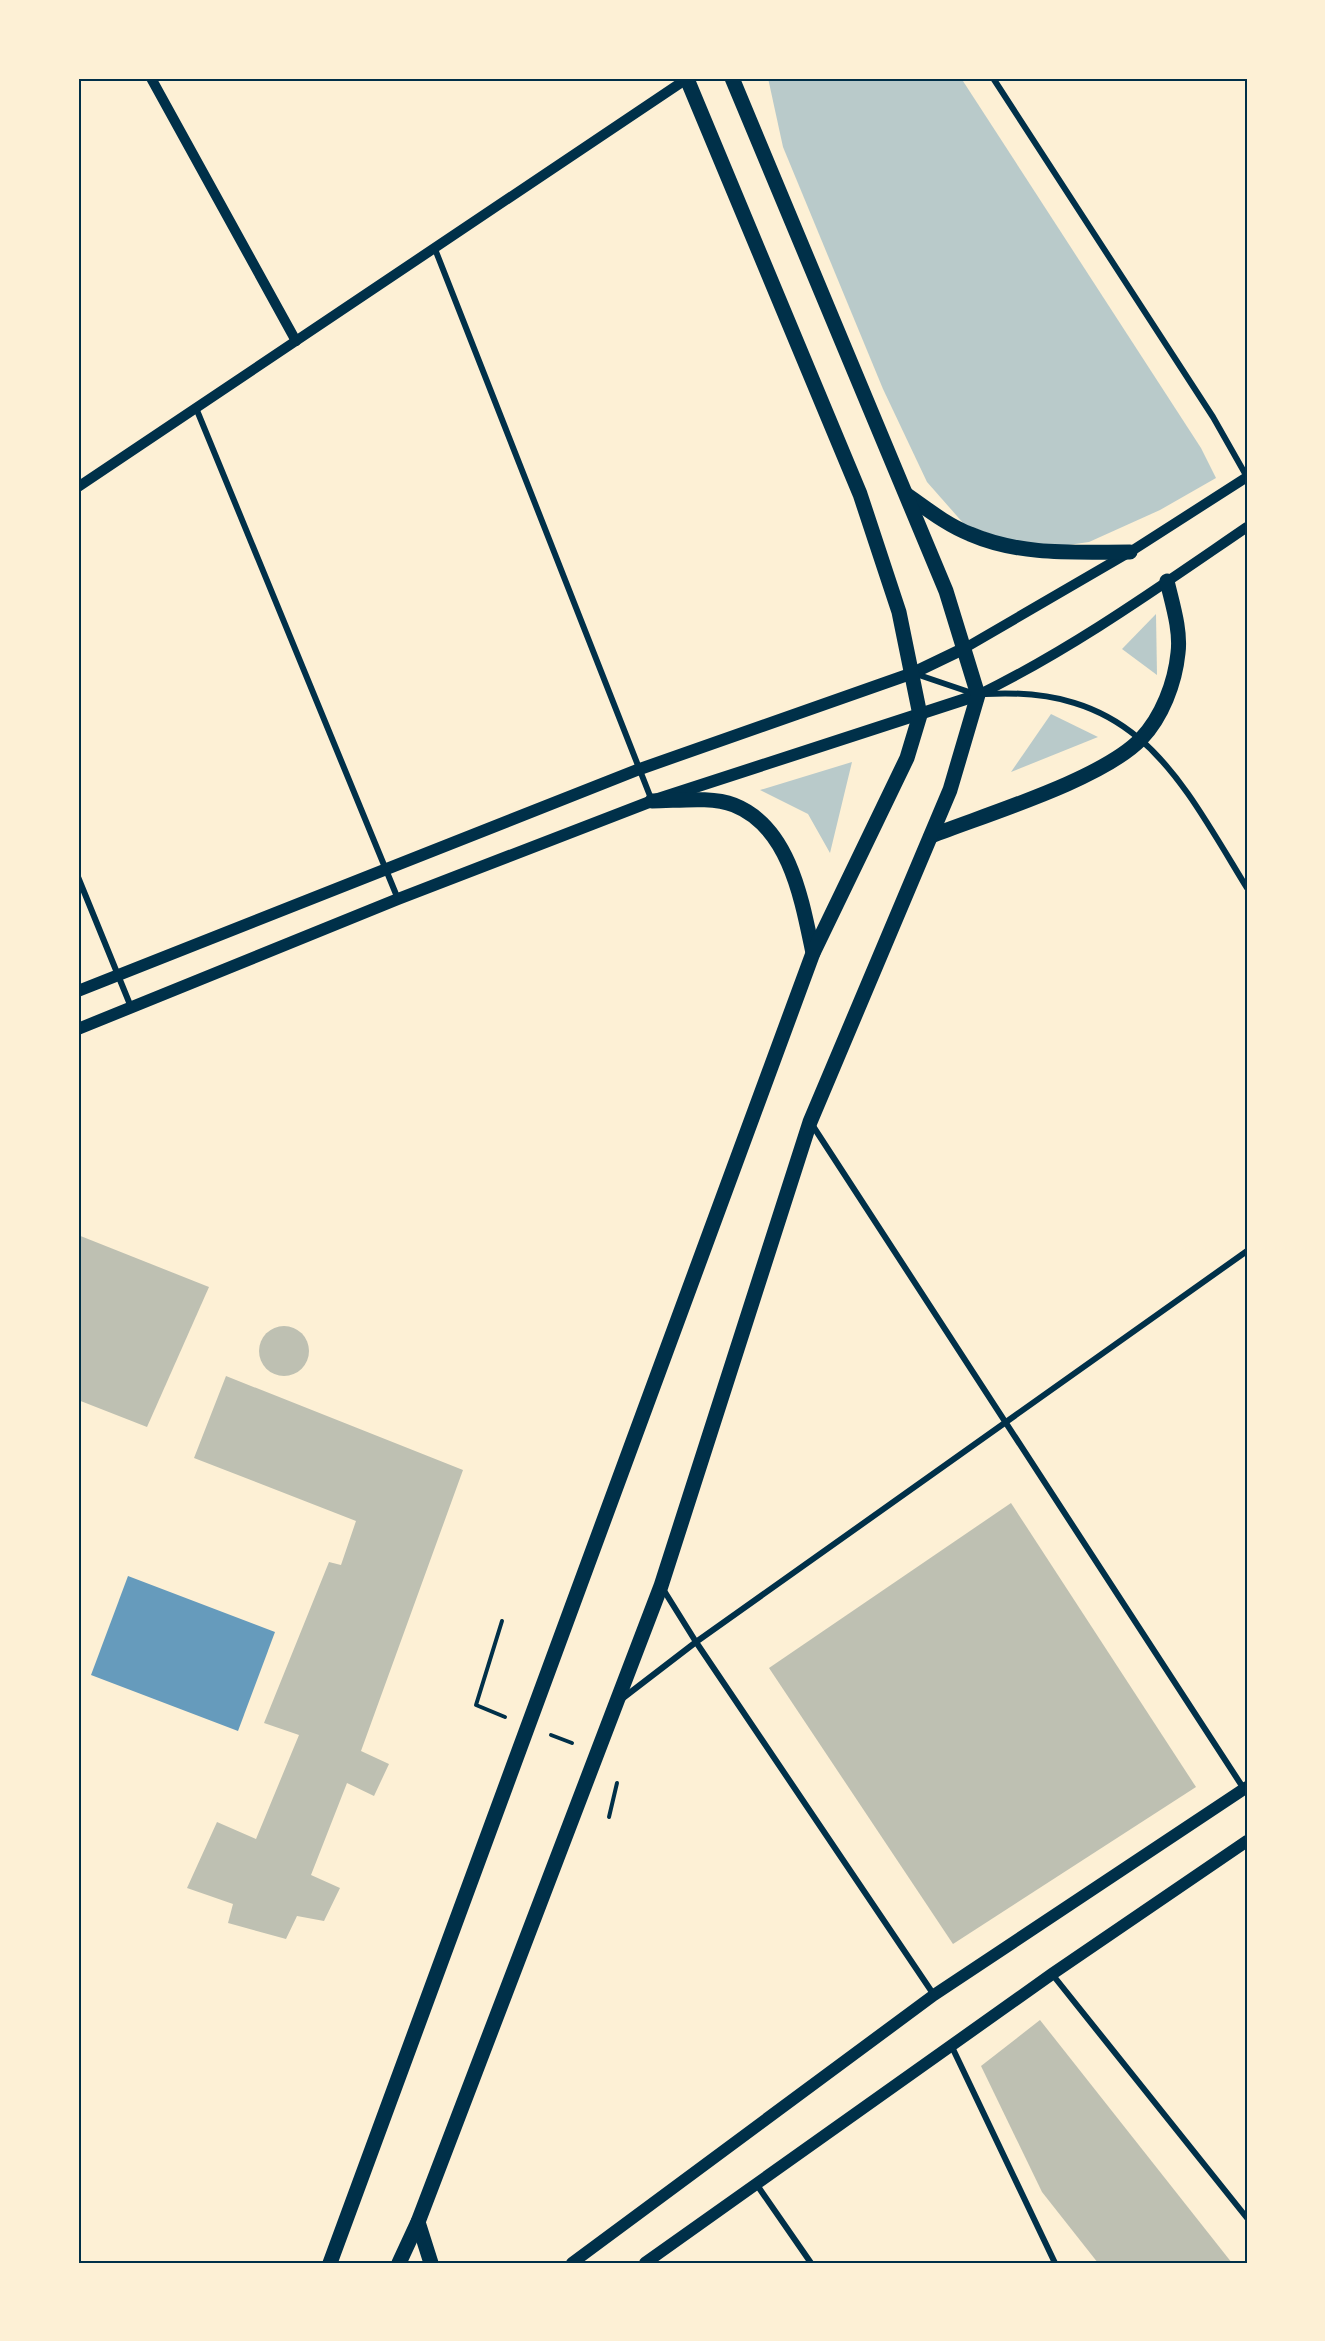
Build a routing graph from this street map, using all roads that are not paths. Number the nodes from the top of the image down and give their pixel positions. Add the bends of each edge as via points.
1 (151, 78) edge
2 (687, 78) edge
3 (732, 78) edge
4 (993, 78) edge
5 (435, 249) junction
6 (296, 341) junction
7 (196, 408) junction
8 (1247, 477) edge
9 (78, 487) edge
10 (907, 495) junction
11 (1247, 527) edge
12 (1130, 552) junction
13 (1167, 581) junction
14 (965, 648) junction
15 (913, 673) junction
16 (978, 695) junction
17 (920, 715) junction
18 (1142, 739) junction
19 (637, 770) junction
20 (652, 801) junction
21 (931, 836) junction
22 (386, 870) junction
23 (78, 877) edge
24 (1247, 888) edge
25 (398, 899) junction
26 (813, 953) junction
27 (118, 975) junction
28 (78, 991) edge
29 (131, 1008) junction
30 (78, 1029) edge
31 (810, 1122) junction
32 (1247, 1251) edge
33 (1005, 1421) junction
34 (661, 1586) junction
35 (696, 1642) junction
36 (616, 1703) junction
37 (1246, 1788) edge
38 (1247, 1841) edge
39 (1052, 1974) junction
40 (934, 1995) junction
41 (952, 2047) junction
42 (757, 2185) junction
43 (1247, 2218) edge
44 (418, 2222) junction
45 (330, 2263) edge
46 (399, 2263) edge
47 (431, 2263) edge
48 (572, 2263) edge
49 (645, 2263) edge
50 (811, 2263) edge
51 (1055, 2263) edge

1 - 6 street
2 - 5 street
2 - 15 main road via 860,494 896,602
3 - 10 main road
4 - 8 street via 1207,408
5 - 6 street
5 - 19 street
6 - 7 street
7 - 9 street
7 - 22 street
8 - 12 street
10 - 12 main road via 968,534 995,544 1029,551
10 - 14 main road
11 - 13 street
12 - 14 street
13 - 16 street via 1082,639
13 - 18 main road via 1179,650 1164,704
14 - 15 main road
14 - 16 main road
15 - 16 street
15 - 17 main road
15 - 19 main road
16 - 17 main road
16 - 18 street via 1046,696 1084,704
16 - 21 main road via 951,790
17 - 20 main road
17 - 26 main road via 908,758
18 - 21 main road via 1116,758 1073,780
18 - 24 street via 1199,810
19 - 20 street
19 - 22 main road
20 - 25 main road
20 - 26 main road via 732,804 753,815 775,838 791,869
21 - 31 main road
22 - 25 street
22 - 27 main road
23 - 27 street
25 - 29 main road
26 - 45 main road
27 - 28 main road
27 - 29 street
29 - 30 main road
31 - 33 street
31 - 34 main road
32 - 33 street
33 - 35 street
33 - 37 street
34 - 35 street
34 - 36 main road
35 - 36 street
35 - 40 street
36 - 44 main road
37 - 40 main road
38 - 39 main road
39 - 41 main road
39 - 43 street
40 - 48 main road
41 - 42 main road
41 - 51 street
42 - 49 main road
42 - 50 street
44 - 46 main road
44 - 47 main road

